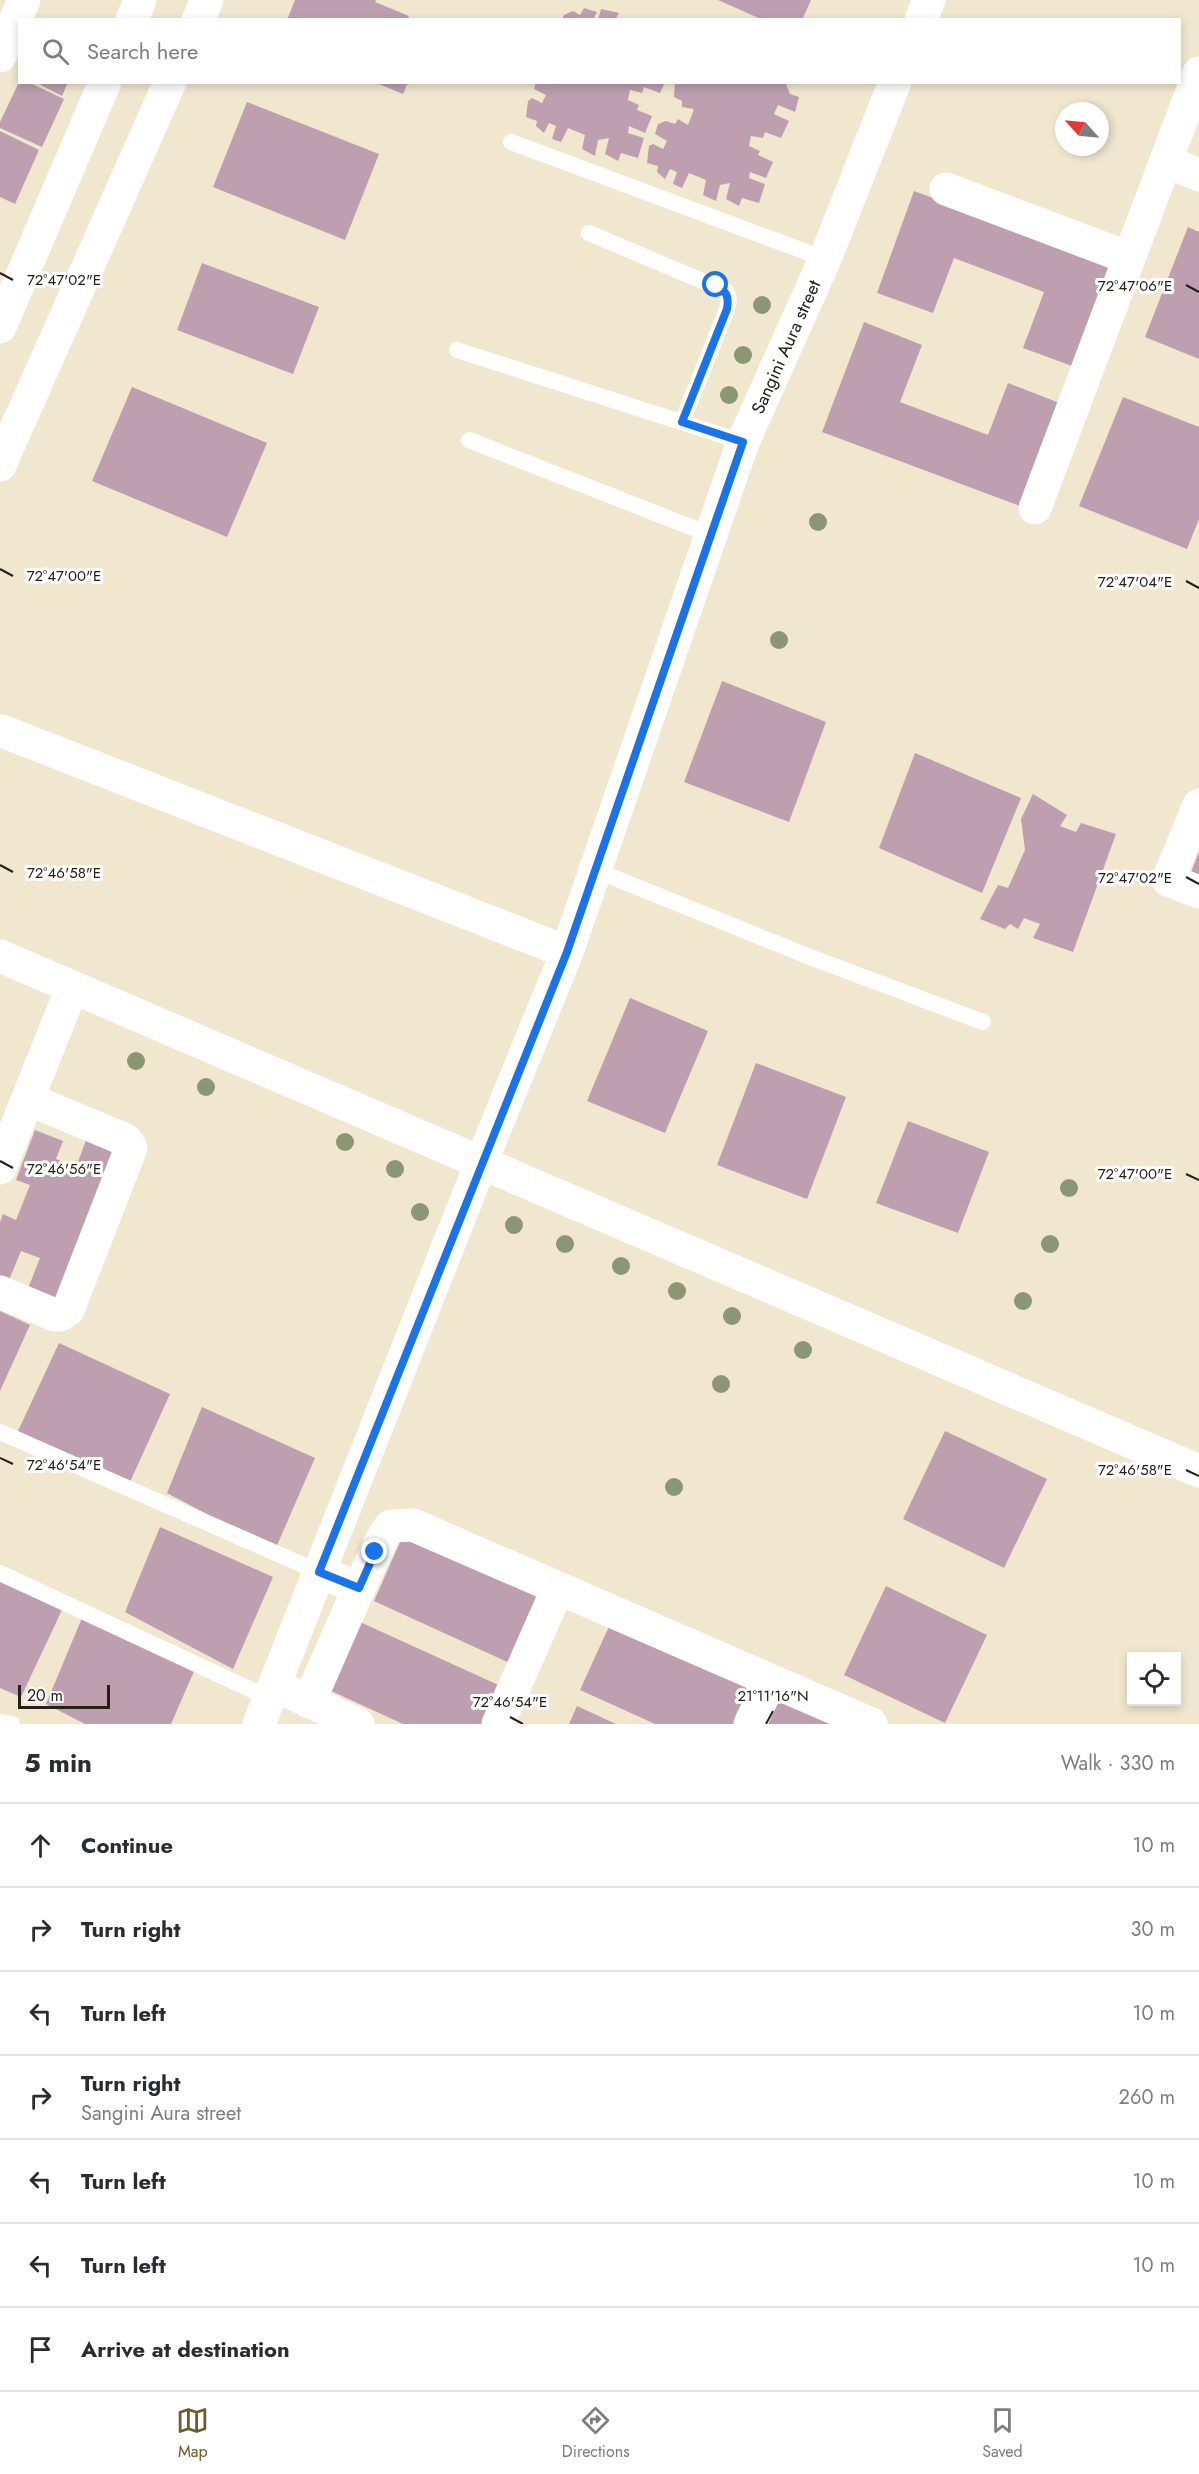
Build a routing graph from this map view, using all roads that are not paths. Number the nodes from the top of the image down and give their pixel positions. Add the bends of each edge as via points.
1 (24, 0) edge
2 (140, 0) edge
3 (207, 0) edge
4 (133, 18) edge
5 (199, 18) edge
6 (1, 48) edge
7 (1199, 73) edge
8 (104, 84) edge
9 (169, 84) edge
10 (895, 84) edge
11 (511, 142) dead end
12 (1166, 161) junction
13 (1199, 175) edge
14 (946, 189) dead end
15 (590, 233) dead end
16 (1129, 258) junction
17 (825, 259) junction
18 (0, 327) edge
19 (457, 350) dead end
20 (682, 422) junction
21 (469, 440) dead end
22 (743, 442) junction
23 (0, 465) edge
24 (1035, 508) dead end
25 (711, 535) junction
26 (2, 731) dead end
27 (1199, 805) edge
28 (595, 870) junction
29 (1199, 892) edge
30 (567, 952) junction
31 (0, 956) edge
32 (72, 988) junction
33 (982, 1022) dead end
34 (28, 1100) junction
35 (481, 1162) junction
36 (0, 1168) edge
37 (0, 1292) edge
38 (0, 1431) edge
39 (1199, 1471) edge
40 (319, 1572) junction
41 (0, 1573) edge
42 (359, 1588) junction
43 (558, 1588) junction
44 (770, 1681) junction
45 (309, 1702) junction
46 (267, 1703) edge
47 (0, 1722) edge
48 (12, 1724) edge
49 (358, 1724) edge
50 (498, 1724) edge
51 (750, 1724) edge
52 (871, 1724) edge

1 - 6 street
2 - 4 street
3 - 5 street
7 - 12 street
8 - 18 street
9 - 23 street
10 - 17 street, Sangini Aura street
11 - 17 lane
12 - 13 street
12 - 16 street
14 - 16 street
15 - 20 lane via 726,291 727,309
16 - 24 street
17 - 22 street, Sangini Aura street
19 - 20 lane
20 - 22 lane
21 - 25 lane
22 - 25 street, Sangini Aura street
25 - 28 street, Sangini Aura street
26 - 30 street
27 - 29 street via 1168,880
28 - 30 street, Sangini Aura street
28 - 33 lane
30 - 35 street, Sangini Aura street
31 - 32 street
32 - 34 street
32 - 35 street
34 - 36 street
34 - 37 street via 126,1140 131,1148 68,1310 55,1315
35 - 39 street
35 - 40 street, Sangini Aura street
38 - 40 lane
40 - 42 street
40 - 46 street, Sangini Aura street
41 - 46 lane
42 - 43 street via 391,1526 413,1525
42 - 45 street
43 - 44 street
43 - 50 street
44 - 51 street
44 - 52 street
45 - 46 street
45 - 49 street
47 - 48 lane

